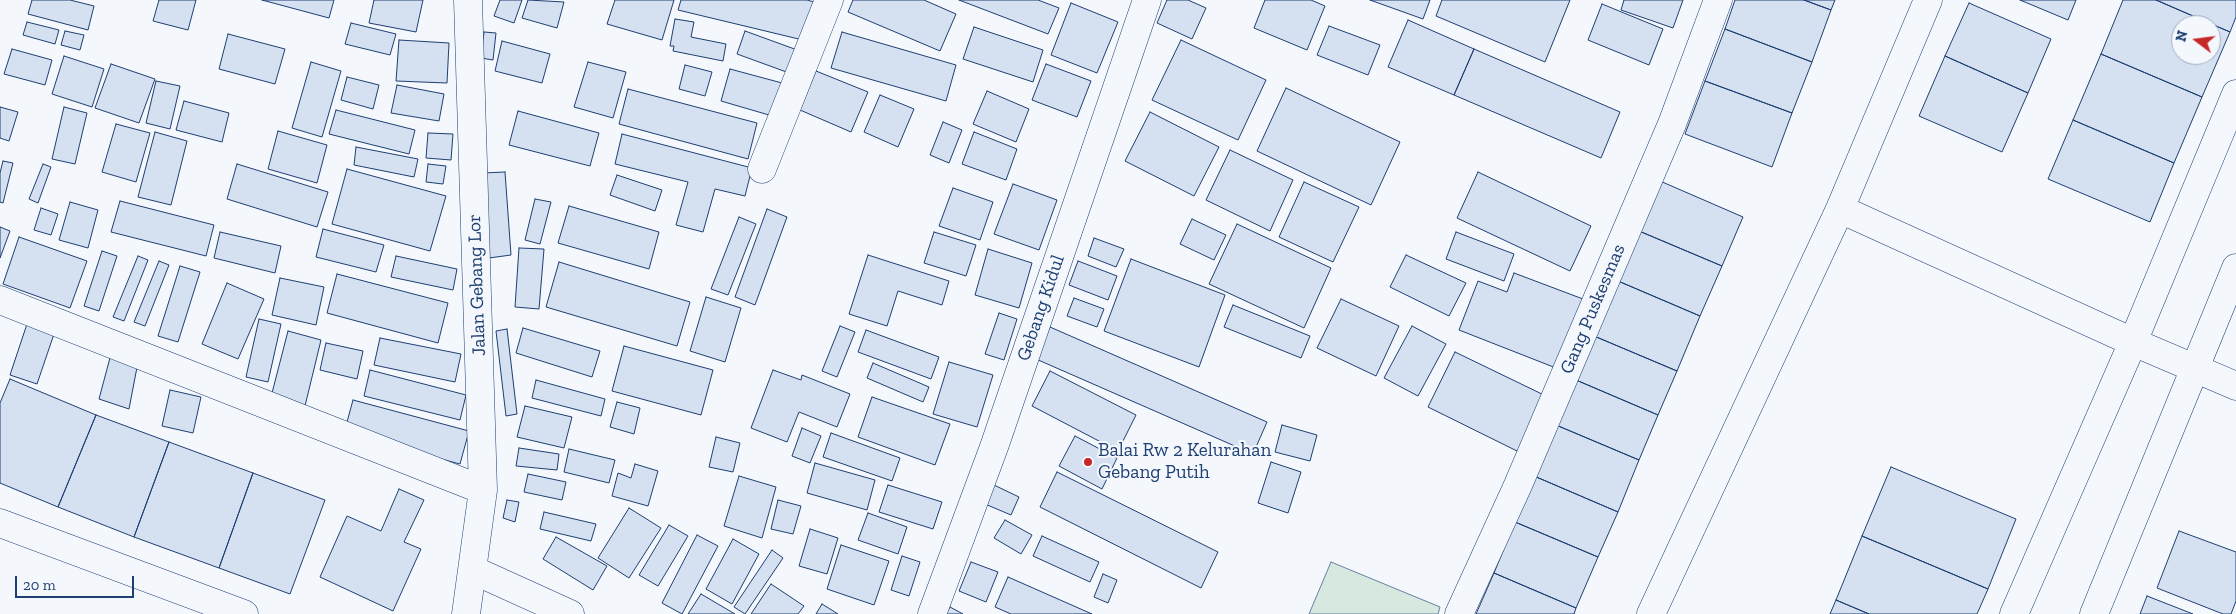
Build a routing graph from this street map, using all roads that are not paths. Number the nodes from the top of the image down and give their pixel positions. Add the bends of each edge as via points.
1 (468, 0) edge
2 (829, 0) edge
3 (1147, 0) edge
4 (1718, 0) edge
5 (1928, 0) edge
6 (2236, 94) edge
7 (762, 169) dead end
8 (1840, 209) junction
9 (2236, 268) edge
10 (0, 300) edge
11 (2133, 342) junction
12 (2196, 368) junction
13 (2236, 386) edge
14 (483, 490) junction
15 (0, 523) edge
16 (473, 570) junction
17 (244, 614) edge
18 (466, 614) edge
19 (570, 614) edge
20 (932, 614) edge
21 (1459, 614) edge
22 (1651, 614) edge
23 (2014, 614) edge
24 (2094, 614) edge

1 - 14 street, Jalan Gebang Lor
2 - 7 street
3 - 20 street, Gebang Kidul via 994,447
4 - 21 street, Gang Puskesmas via 1664,142 1518,485
5 - 8 street
6 - 11 street
8 - 11 street
8 - 22 street
9 - 12 street
10 - 14 street
11 - 12 street
11 - 23 street
12 - 13 street
12 - 24 street
14 - 16 street, Jalan Gebang Lor
15 - 17 street
16 - 18 street, Jalan Gebang Lor
16 - 19 street

